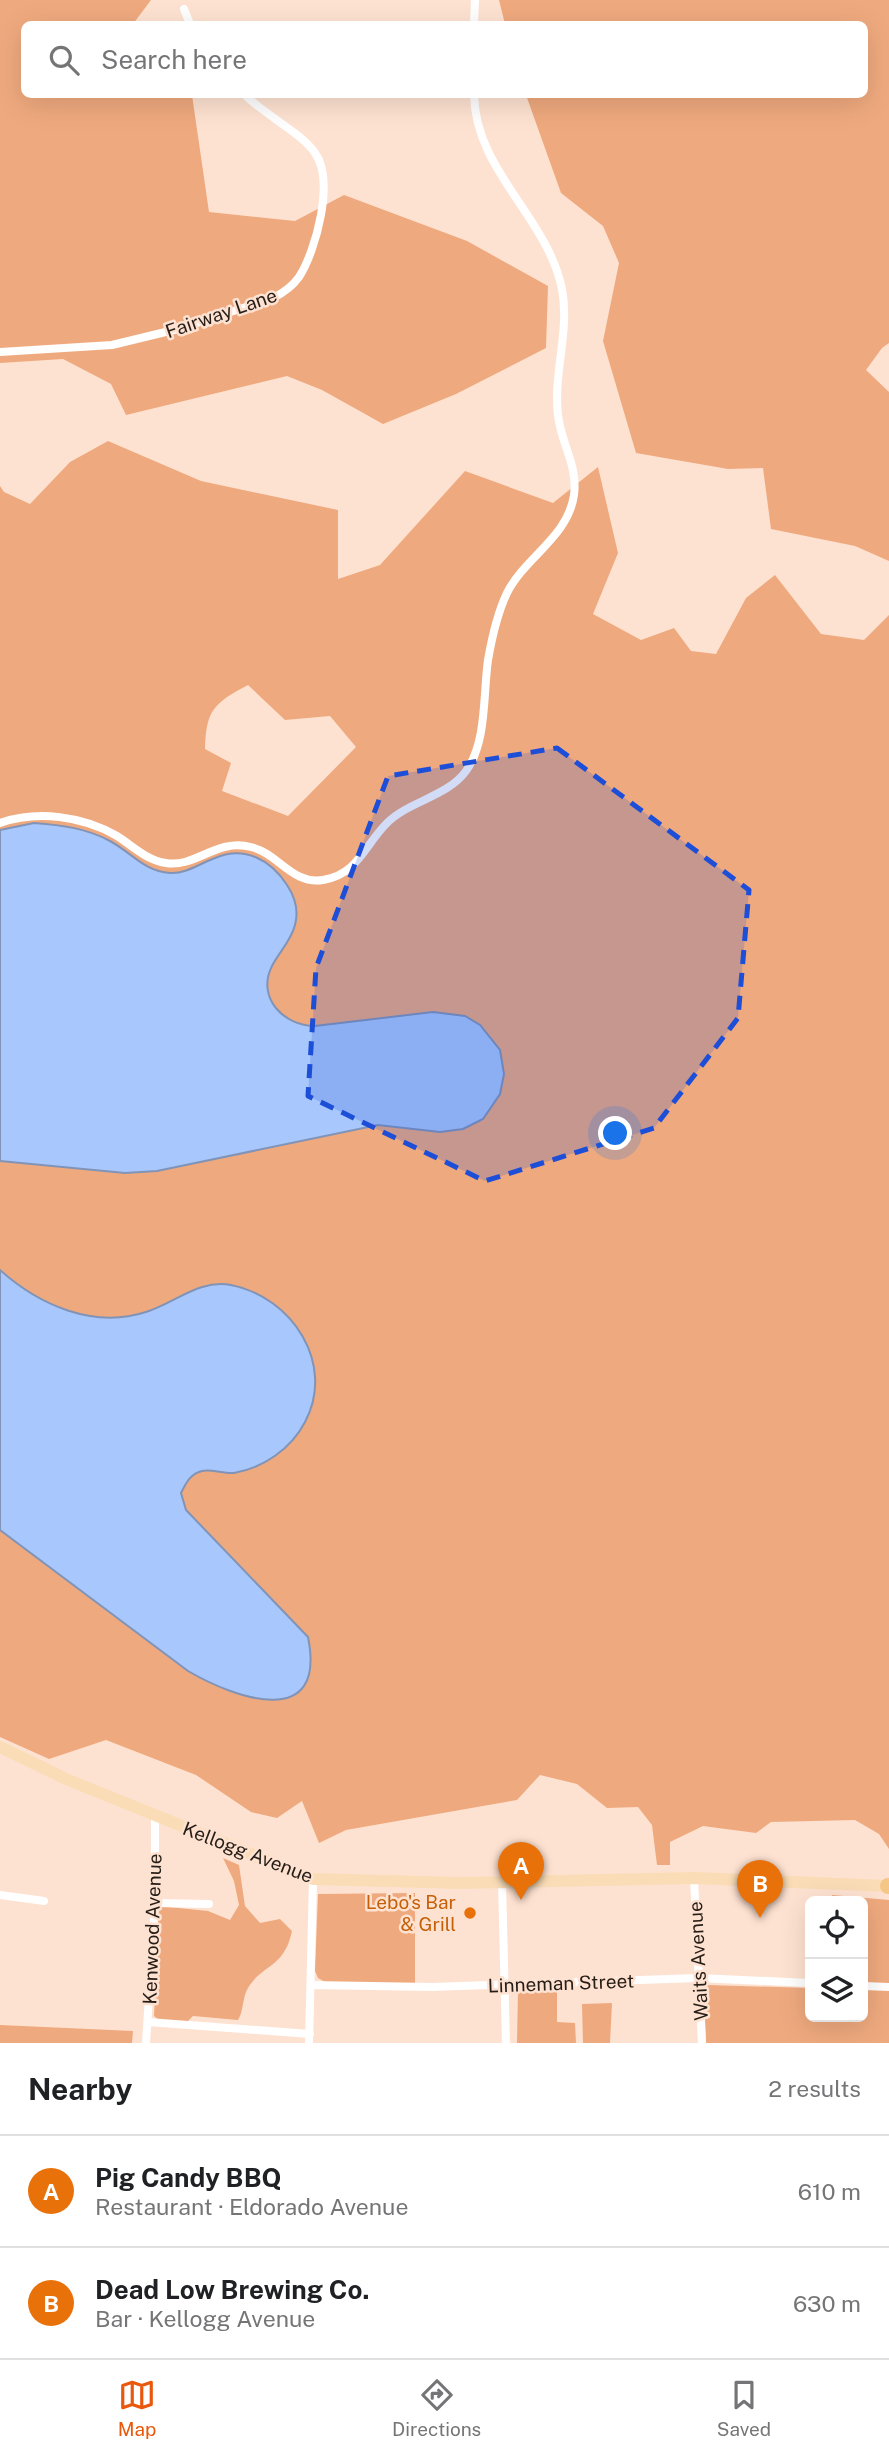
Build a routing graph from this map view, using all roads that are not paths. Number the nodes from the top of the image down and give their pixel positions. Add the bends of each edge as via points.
1 (475, 0) edge
2 (184, 9) dead end
3 (189, 21) edge
4 (474, 21) edge
5 (249, 98) edge
6 (474, 98) edge
7 (0, 352) edge
8 (0, 823) edge
9 (0, 1747) edge
10 (155, 1815) junction
11 (694, 1878) junction
12 (313, 1879) junction
13 (502, 1882) junction
14 (889, 1886) edge
15 (0, 1895) edge
16 (44, 1901) dead end
17 (155, 1903) junction
18 (209, 1904) dead end
19 (698, 1978) junction
20 (805, 1983) edge
21 (505, 1984) junction
22 (311, 1985) junction
23 (868, 1986) edge
24 (889, 1987) edge
25 (148, 2022) junction
26 (309, 2038) edge
27 (146, 2043) edge
28 (506, 2043) edge
29 (702, 2043) edge

1 - 4 street
2 - 3 street
5 - 7 street, Fairway Lane via 311,148 324,171 321,211 303,268 292,285 273,298 136,340 92,348
6 - 8 street via 484,147 542,239 561,286 564,319 557,411 575,477 565,523 524,566 498,615 480,735 466,772 393,818 345,873 315,881 299,878 275,857 242,845 166,863 80,821 40,816
9 - 10 main road, Kellogg Avenue
10 - 12 main road, Kellogg Avenue
10 - 17 street, Kenwood Avenue
11 - 13 main road, Kellogg Avenue
11 - 14 main road, Kellogg Avenue
11 - 19 street, Waits Avenue
12 - 13 main road, Kellogg Avenue
12 - 22 street
13 - 21 street
15 - 16 street
17 - 18 street
17 - 25 street, Kenwood Avenue
19 - 20 street, Linneman Street
19 - 21 street, Linneman Street
19 - 29 street, Waits Avenue
21 - 22 street, Linneman Street
21 - 28 street
22 - 26 street
23 - 24 street
25 - 26 street
25 - 27 street, Kenwood Avenue

